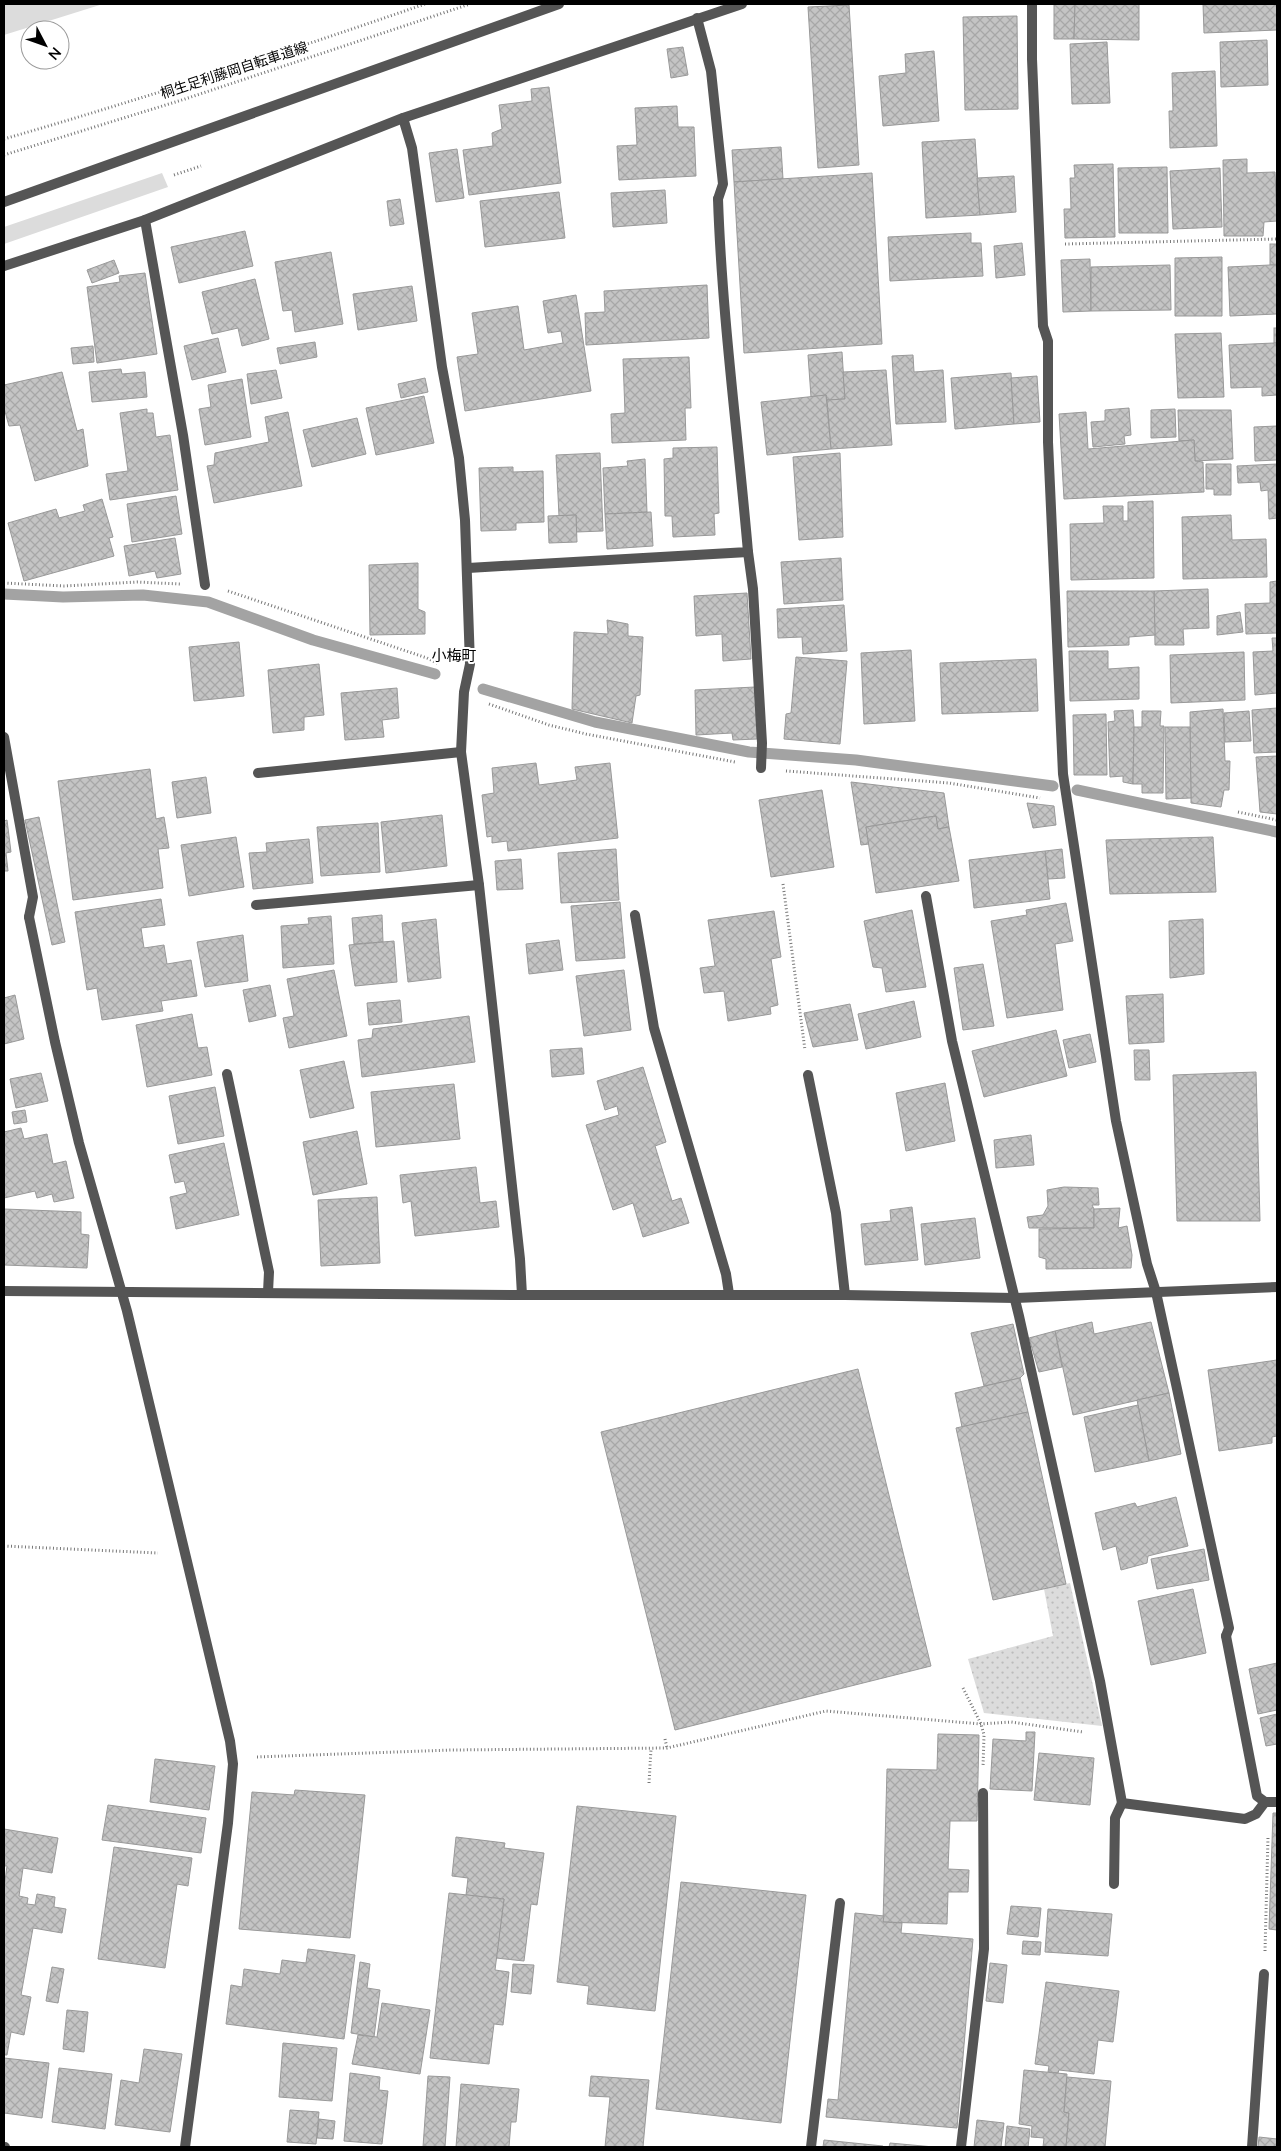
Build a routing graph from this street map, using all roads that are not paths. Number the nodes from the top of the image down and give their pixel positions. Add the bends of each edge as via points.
1 (559, 4) edge
2 (742, 4) edge
3 (1032, 4) edge
4 (697, 18) junction
5 (403, 118) junction
6 (4, 202) edge
7 (145, 220) junction
8 (4, 266) edge
9 (748, 552) junction
10 (468, 568) junction
11 (205, 585) road end
12 (4, 737) edge
13 (461, 752) junction
14 (760, 768) dead end
15 (258, 773) dead end
16 (479, 884) junction
17 (926, 896) dead end
18 (256, 905) dead end
19 (634, 915) dead end
20 (227, 1074) dead end
21 (808, 1075) road end
22 (1277, 1287) edge
23 (4, 1291) edge
24 (121, 1291) junction
25 (268, 1292) junction
26 (1156, 1292) junction
27 (729, 1294) junction
28 (845, 1294) junction
29 (522, 1295) junction
30 (1015, 1298) junction
31 (983, 1793) road end
32 (1264, 1802) junction
33 (1277, 1802) edge
34 (1122, 1803) junction
35 (1114, 1884) dead end
36 (840, 1903) dead end
37 (1264, 1974) road end
38 (185, 2147) edge
39 (811, 2147) edge
40 (961, 2147) edge
41 (1252, 2147) edge

1 - 6 street
2 - 4 street
3 - 26 street via 1042,326 1048,341 1048,442 1063,774 1116,1121
4 - 5 street
4 - 9 street via 712,81 723,184 718,199 721,286
5 - 7 street
5 - 10 street via 412,148 442,367 459,458
7 - 8 street
7 - 11 street via 183,435
9 - 10 street
9 - 14 street via 762,743
10 - 13 street via 470,664 464,692
12 - 24 street via 33,897 30,917 55,1042
13 - 15 street
13 - 16 street
16 - 18 street
16 - 29 street
17 - 30 street via 952,1041
19 - 27 street via 654,1028 726,1274
20 - 25 street via 269,1272
21 - 28 street via 836,1212
22 - 26 street
23 - 24 street
24 - 25 street
24 - 38 street via 232,1758 228,1823
25 - 29 street
26 - 30 street
26 - 32 street via 1229,1628 1226,1636 1252,1777 1257,1796
27 - 28 street
27 - 29 street
28 - 30 street
30 - 34 street via 1111,1738
31 - 40 street via 984,1949
32 - 33 street
32 - 34 street via 1256,1814 1245,1819
34 - 35 street via 1115,1818
36 - 39 street
37 - 41 street

